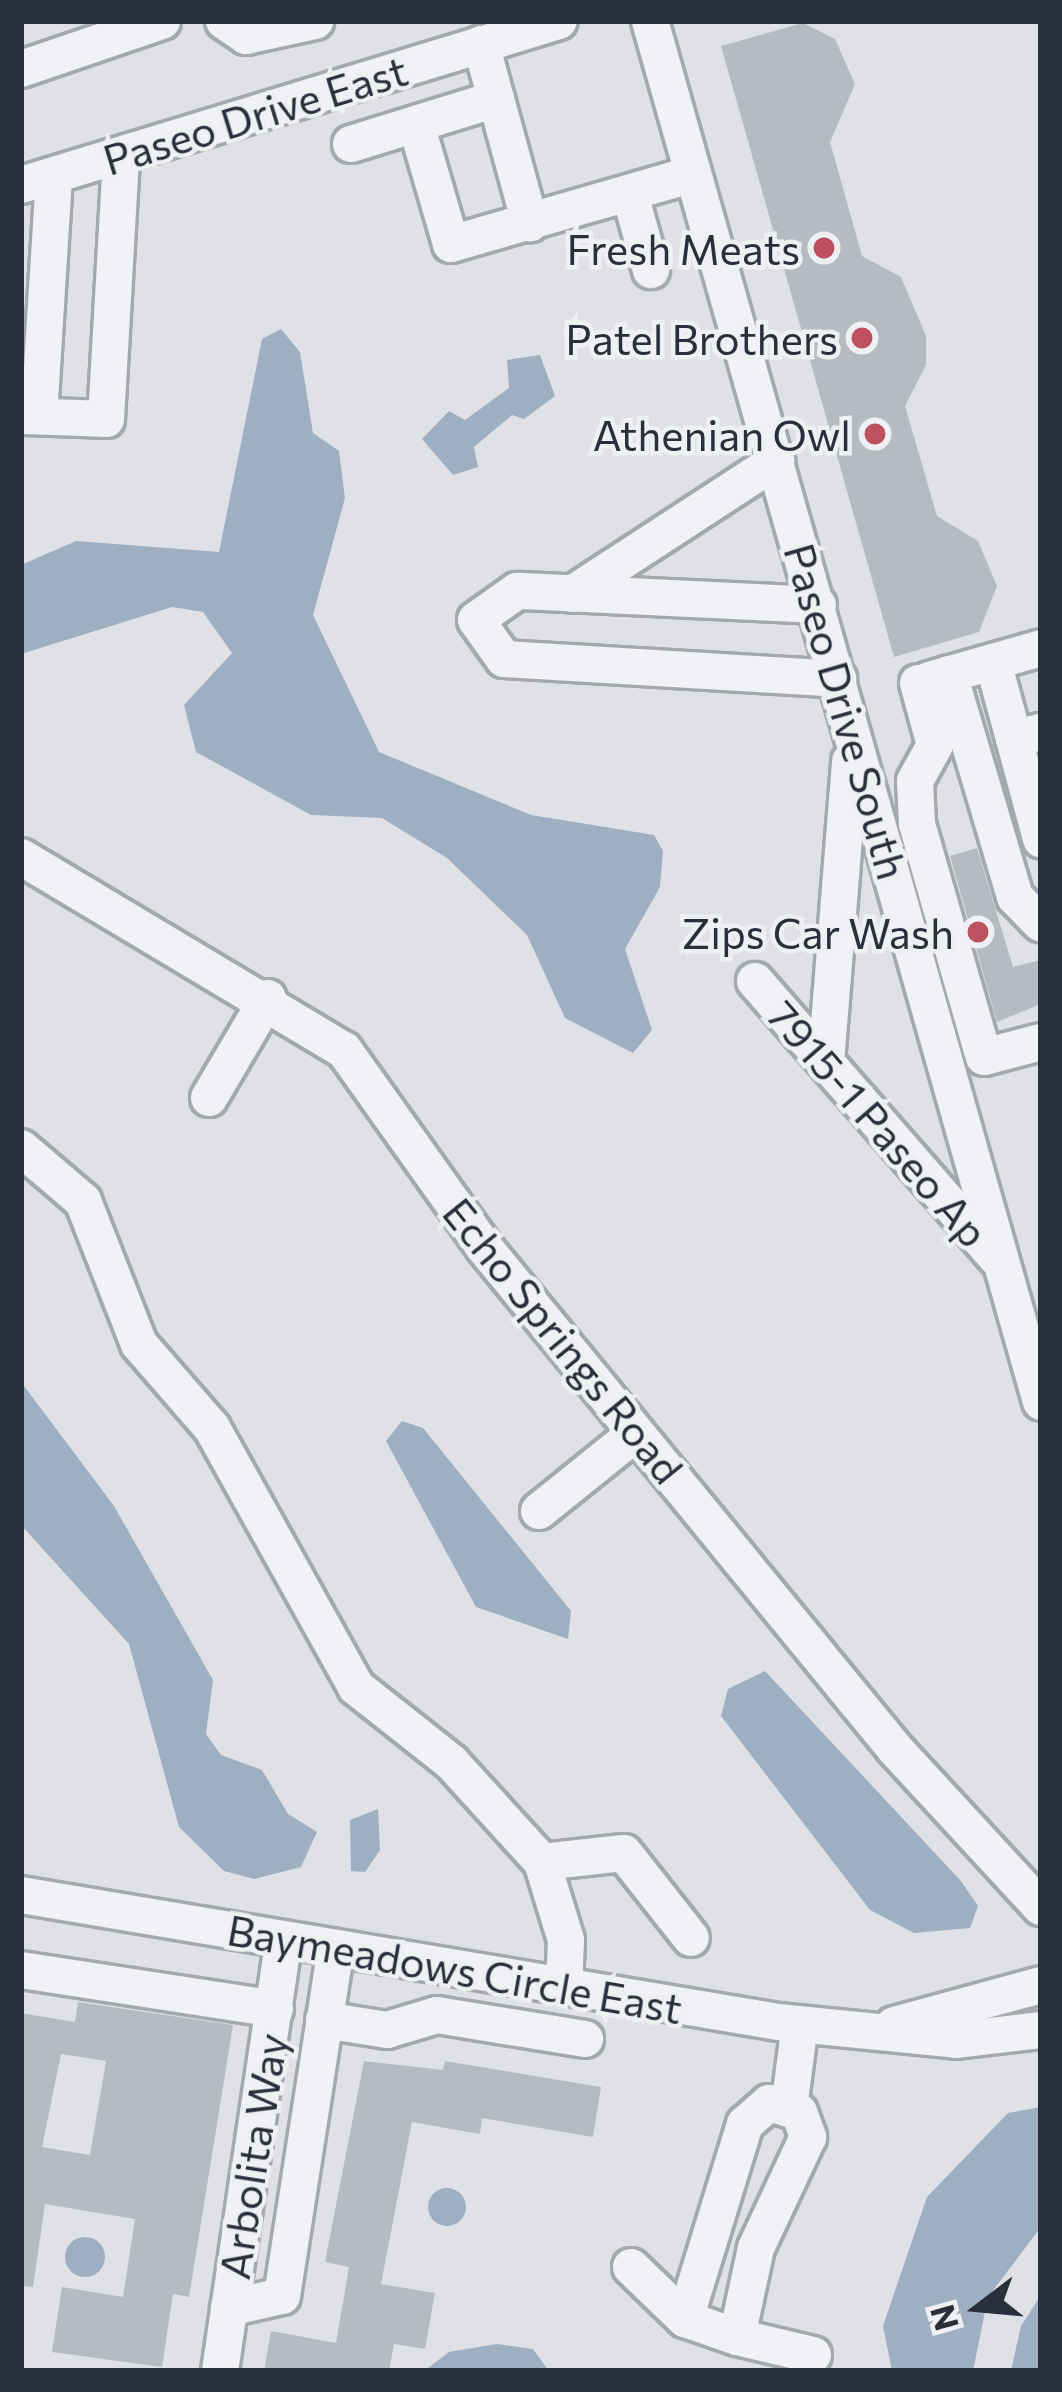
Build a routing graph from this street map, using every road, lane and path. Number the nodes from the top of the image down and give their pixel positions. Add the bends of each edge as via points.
1 (162, 21) edge
2 (224, 21) edge
3 (316, 21) edge
4 (559, 21) edge
5 (650, 21) edge
6 (482, 44) junction
7 (21, 69) edge
8 (496, 99) junction
9 (416, 124) junction
10 (351, 144) dead end
11 (121, 155) junction
12 (693, 173) junction
13 (37, 180) edge
14 (630, 194) junction
15 (530, 223) junction
16 (651, 270) dead end
17 (30, 416) edge
18 (776, 461) junction
19 (572, 594) junction
20 (818, 605) junction
21 (1041, 648) edge
22 (993, 662) junction
23 (838, 679) junction
24 (924, 681) junction
25 (1028, 735) edge
26 (852, 736) junction
27 (1041, 839) edge
28 (21, 857) edge
29 (1041, 924) edge
30 (755, 981) dead end
31 (268, 998) junction
32 (1041, 1042) edge
33 (826, 1062) junction
34 (209, 1098) dead end
35 (21, 1148) edge
36 (1002, 1264) junction
37 (1041, 1402) edge
38 (636, 1433) junction
39 (538, 1511) dead end
40 (542, 1862) junction
41 (21, 1895) edge
42 (1041, 1906) edge
43 (691, 1938) dead end
44 (284, 1940) junction
45 (337, 1948) junction
46 (21, 1970) edge
47 (1041, 1985) edge
48 (565, 1987) junction
49 (275, 2008) junction
50 (324, 2020) junction
51 (789, 2024) junction
52 (891, 2026) junction
53 (1041, 2030) edge
54 (585, 2039) dead end
55 (779, 2106) junction
56 (631, 2267) dead end
57 (229, 2308) junction
58 (685, 2319) junction
59 (737, 2337) junction
60 (813, 2355) dead end
61 (220, 2371) edge

1 - 7 street
2 - 3 street via 246,36
4 - 6 street, Paseo Drive East
5 - 12 street, Paseo Drive South
6 - 8 street
6 - 11 street, Paseo Drive East
8 - 9 street
8 - 15 street
9 - 10 street
9 - 15 street via 451,244
11 - 13 street, Paseo Drive East
11 - 17 street via 106,419
12 - 14 street
12 - 18 street, Paseo Drive South
13 - 17 street
14 - 15 street
14 - 16 street
18 - 19 street
18 - 20 street, Paseo Drive South
19 - 20 street
19 - 23 street via 517,591 476,620 504,659
20 - 23 street, Paseo Drive South
21 - 22 street
22 - 24 street
22 - 25 street
23 - 26 street, Paseo Drive South
24 - 29 street via 1008,879
24 - 32 street via 934,745 915,782 917,824 984,1057
25 - 27 street
26 - 33 street
26 - 36 street, Paseo Drive South
28 - 31 street, Echo Springs Road
30 - 33 street, 7915-1 Paseo Ap
31 - 34 street
31 - 38 street, Echo Springs Road via 344,1050
33 - 36 street, 7915-1 Paseo Ap
35 - 40 street via 83,1201 140,1344 212,1428 356,1687 451,1762
36 - 37 street, Paseo Drive South
38 - 39 street
38 - 42 street, Echo Springs Road via 895,1749
40 - 43 street via 624,1853
40 - 48 street via 566,1940
41 - 44 street, Baymeadows Circle East
44 - 45 street, Baymeadows Circle East
44 - 49 street, Arbolita Way
45 - 48 street, Baymeadows Circle East
45 - 50 street
46 - 49 street
47 - 52 street, Baymeadows Circle East
48 - 51 street, Baymeadows Circle East
49 - 57 street, Arbolita Way
50 - 54 street via 387,2030 437,2015
50 - 57 street via 282,2296
51 - 52 street, Baymeadows Circle East
51 - 55 street
52 - 53 street, Baymeadows Circle East via 957,2040
55 - 58 street via 745,2124
55 - 59 street via 806,2122 806,2152 756,2248
56 - 58 street
57 - 61 street, Arbolita Way
58 - 59 street
59 - 60 street

